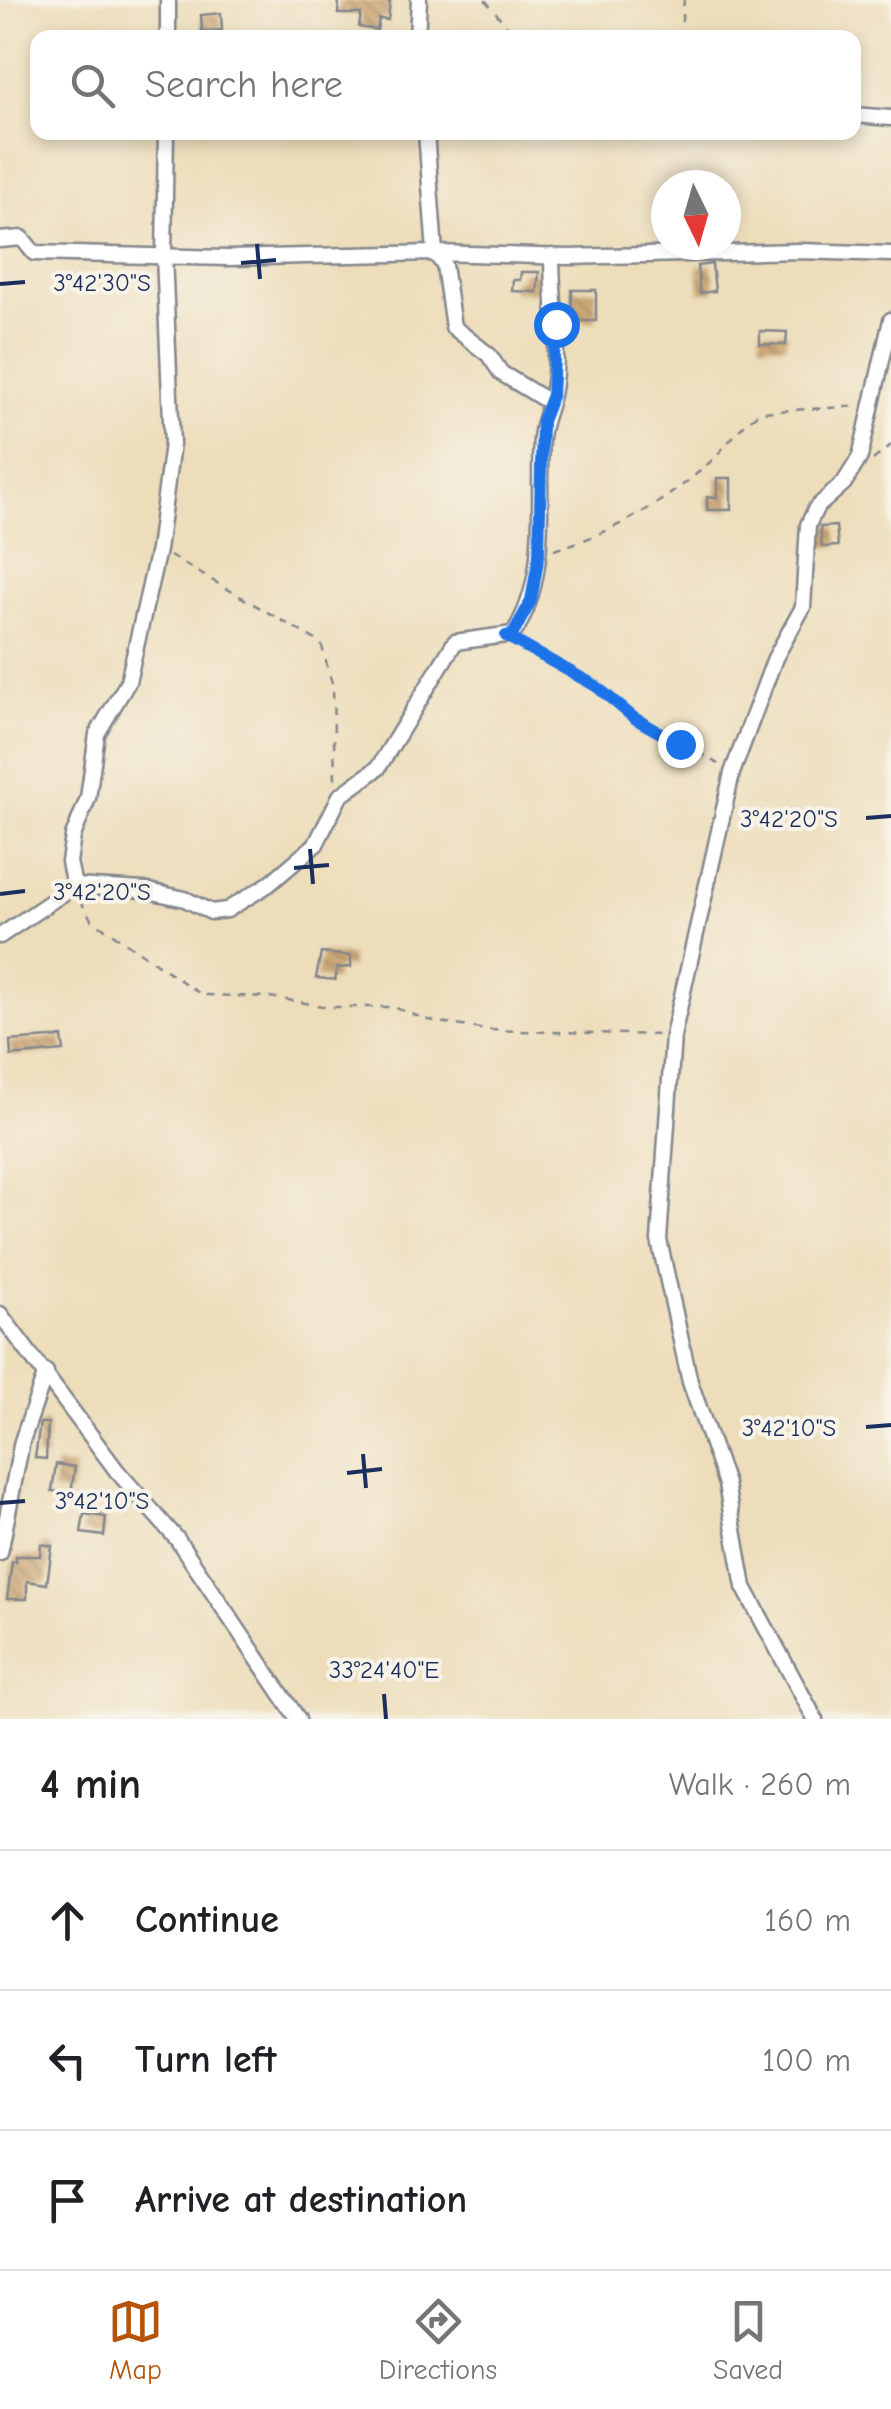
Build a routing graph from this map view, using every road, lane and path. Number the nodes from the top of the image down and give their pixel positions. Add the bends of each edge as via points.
1 (168, 0) edge
2 (419, 0) edge
3 (485, 0) edge
4 (684, 0) edge
5 (168, 30) edge
6 (417, 30) edge
7 (515, 30) edge
8 (681, 30) edge
9 (861, 116) edge
10 (891, 118) edge
11 (166, 140) edge
12 (427, 140) edge
13 (0, 240) edge
14 (435, 253) junction
15 (891, 254) edge
16 (164, 255) junction
17 (552, 256) junction
18 (891, 320) edge
19 (549, 402) junction
20 (872, 405) junction
21 (158, 550) junction
22 (539, 555) junction
23 (506, 636) junction
24 (732, 773) junction
25 (338, 800) junction
26 (74, 886) junction
27 (0, 936) edge
28 (673, 1036) junction
29 (0, 1314) edge
30 (46, 1372) junction
31 (0, 1553) edge
32 (298, 1719) edge
33 (815, 1719) edge

1 - 5 street
2 - 6 street
3 - 7 path
4 - 8 path
9 - 10 street
11 - 16 street
12 - 14 street
13 - 16 street via 22,238 34,253
14 - 16 street
14 - 17 street
14 - 19 street via 444,264 456,331 489,355 501,374
15 - 17 street
16 - 21 street via 172,444
17 - 19 street via 556,324
18 - 20 street
19 - 22 street via 541,442
20 - 22 path via 760,412 648,510 620,527
20 - 24 street via 855,468 808,525 803,607 775,658
21 - 25 path via 321,643 333,687
21 - 26 street via 128,682 91,754 88,798 70,849
22 - 23 street via 528,610
23 - 24 path
23 - 25 street via 455,642 378,768
24 - 28 street
25 - 26 street via 316,844 227,910 211,912 144,890
26 - 27 street
26 - 28 path via 90,919 202,996 382,1006 486,1030
28 - 33 street via 660,1240 670,1307 726,1484 744,1586
29 - 30 street
30 - 31 street via 22,1441
30 - 32 street via 117,1471 177,1539

